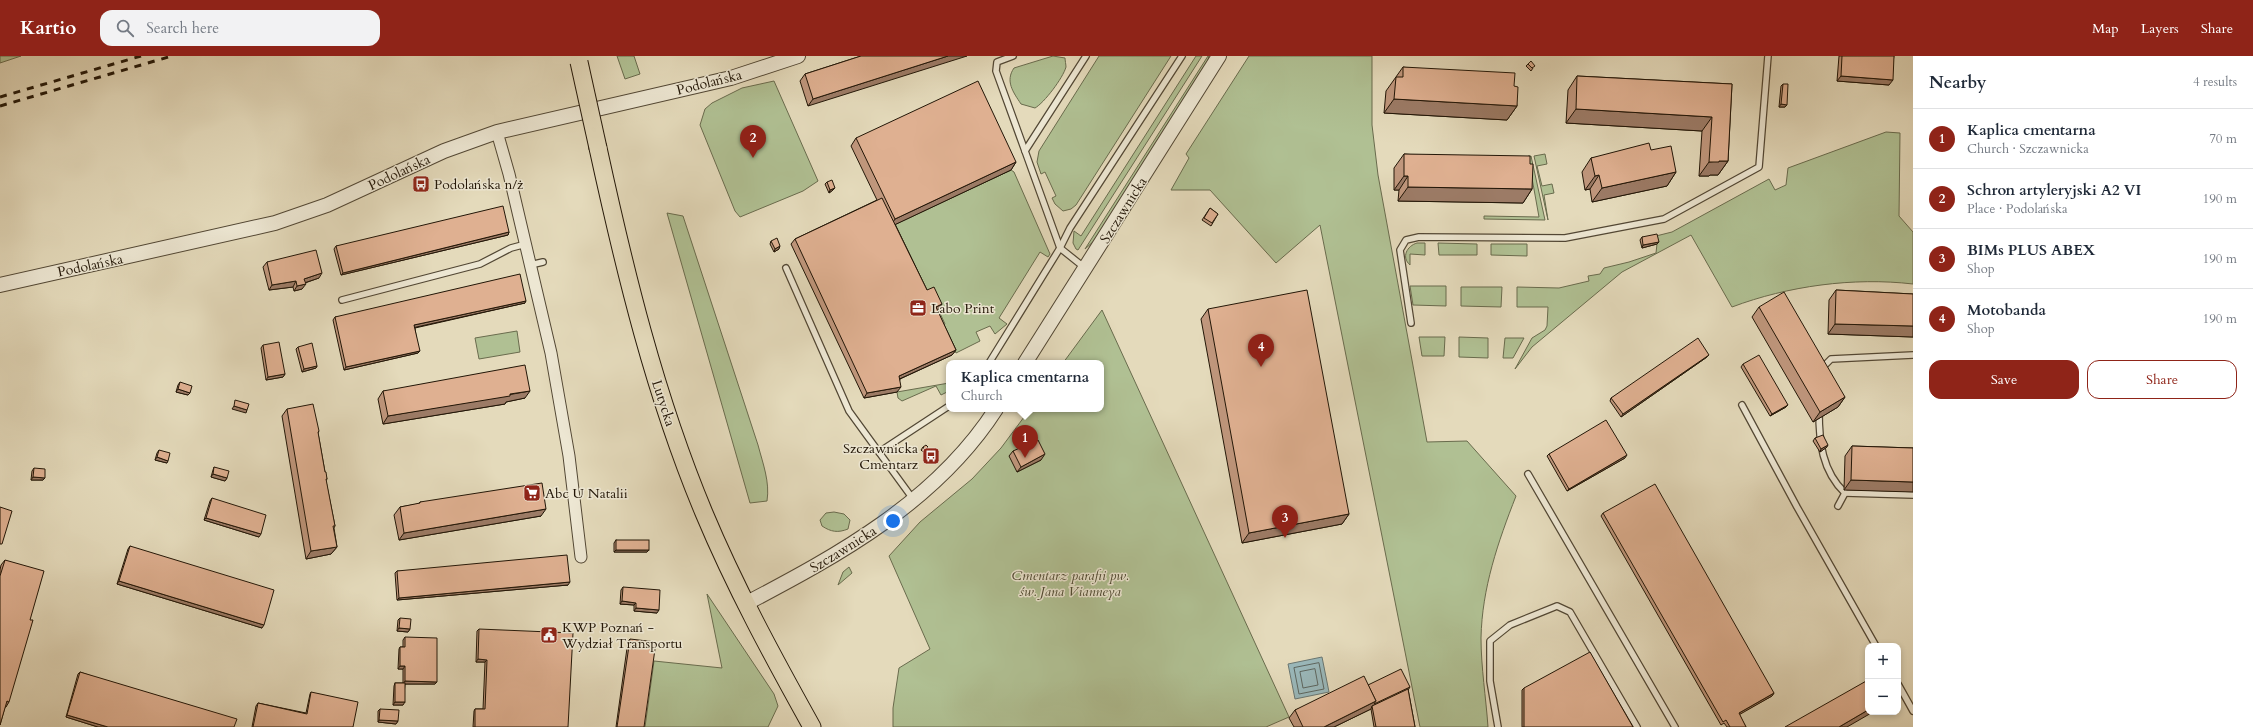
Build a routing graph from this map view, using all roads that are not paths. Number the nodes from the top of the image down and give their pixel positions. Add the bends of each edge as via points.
1 (798, 56) edge
2 (1013, 56) edge
3 (1086, 56) edge
4 (1182, 56) edge
5 (1219, 56) edge
6 (1768, 56) edge
7 (579, 59) edge
8 (497, 132) junction
9 (1025, 150) junction
10 (526, 244) junction
11 (1060, 248) junction
12 (543, 262) dead end
13 (530, 265) junction
14 (786, 268) dead end
15 (1086, 269) junction
16 (0, 285) edge
17 (342, 300) dead end
18 (1411, 323) dead end
19 (1913, 355) edge
20 (991, 360) edge
21 (1027, 360) edge
22 (1820, 376) edge
23 (1742, 405) dead end
24 (1820, 406) edge
25 (946, 408) edge
26 (994, 412) edge
27 (879, 452) junction
28 (1528, 474) dead end
29 (1845, 493) junction
30 (1913, 495) edge
31 (913, 499) junction
32 (1838, 506) dead end
33 (581, 557) dead end
34 (745, 604) junction
35 (1874, 643) edge
36 (1901, 689) edge
37 (1913, 711) edge
38 (812, 727) edge
39 (1498, 727) edge
40 (1637, 727) edge
41 (1676, 727) edge

1 - 8 street, Podolańska via 731,78
2 - 9 lane via 997,62 996,71
3 - 9 lane
4 - 11 lane via 1070,228
5 - 15 street, Szczawnicka
6 - 18 lane via 1760,167 1664,219 1565,238 1419,236 1406,240 1400,250
7 - 34 main road, Lutycka, bridge via 622,256 649,355 704,513
8 - 10 street
8 - 16 street, Podolańska via 444,151 327,205 275,223
9 - 11 lane
10 - 13 street
10 - 17 lane via 511,248 480,264
11 - 15 lane
11 - 20 lane
12 - 13 lane
13 - 33 street via 551,354 566,438
14 - 27 lane via 849,411
15 - 21 street, Szczawnicka
19 - 22 lane via 1830,360 1820,369
23 - 35 lane
24 - 29 lane via 1819,428 1823,461 1831,477
25 - 27 lane
26 - 31 street, Szczawnicka via 962,453
27 - 31 lane
28 - 41 lane
29 - 30 lane
29 - 32 lane
31 - 34 street, Szczawnicka via 870,534
34 - 38 main road, Lutycka
36 - 37 lane
39 - 40 lane via 1490,681 1490,641 1510,625 1557,606 1570,612

